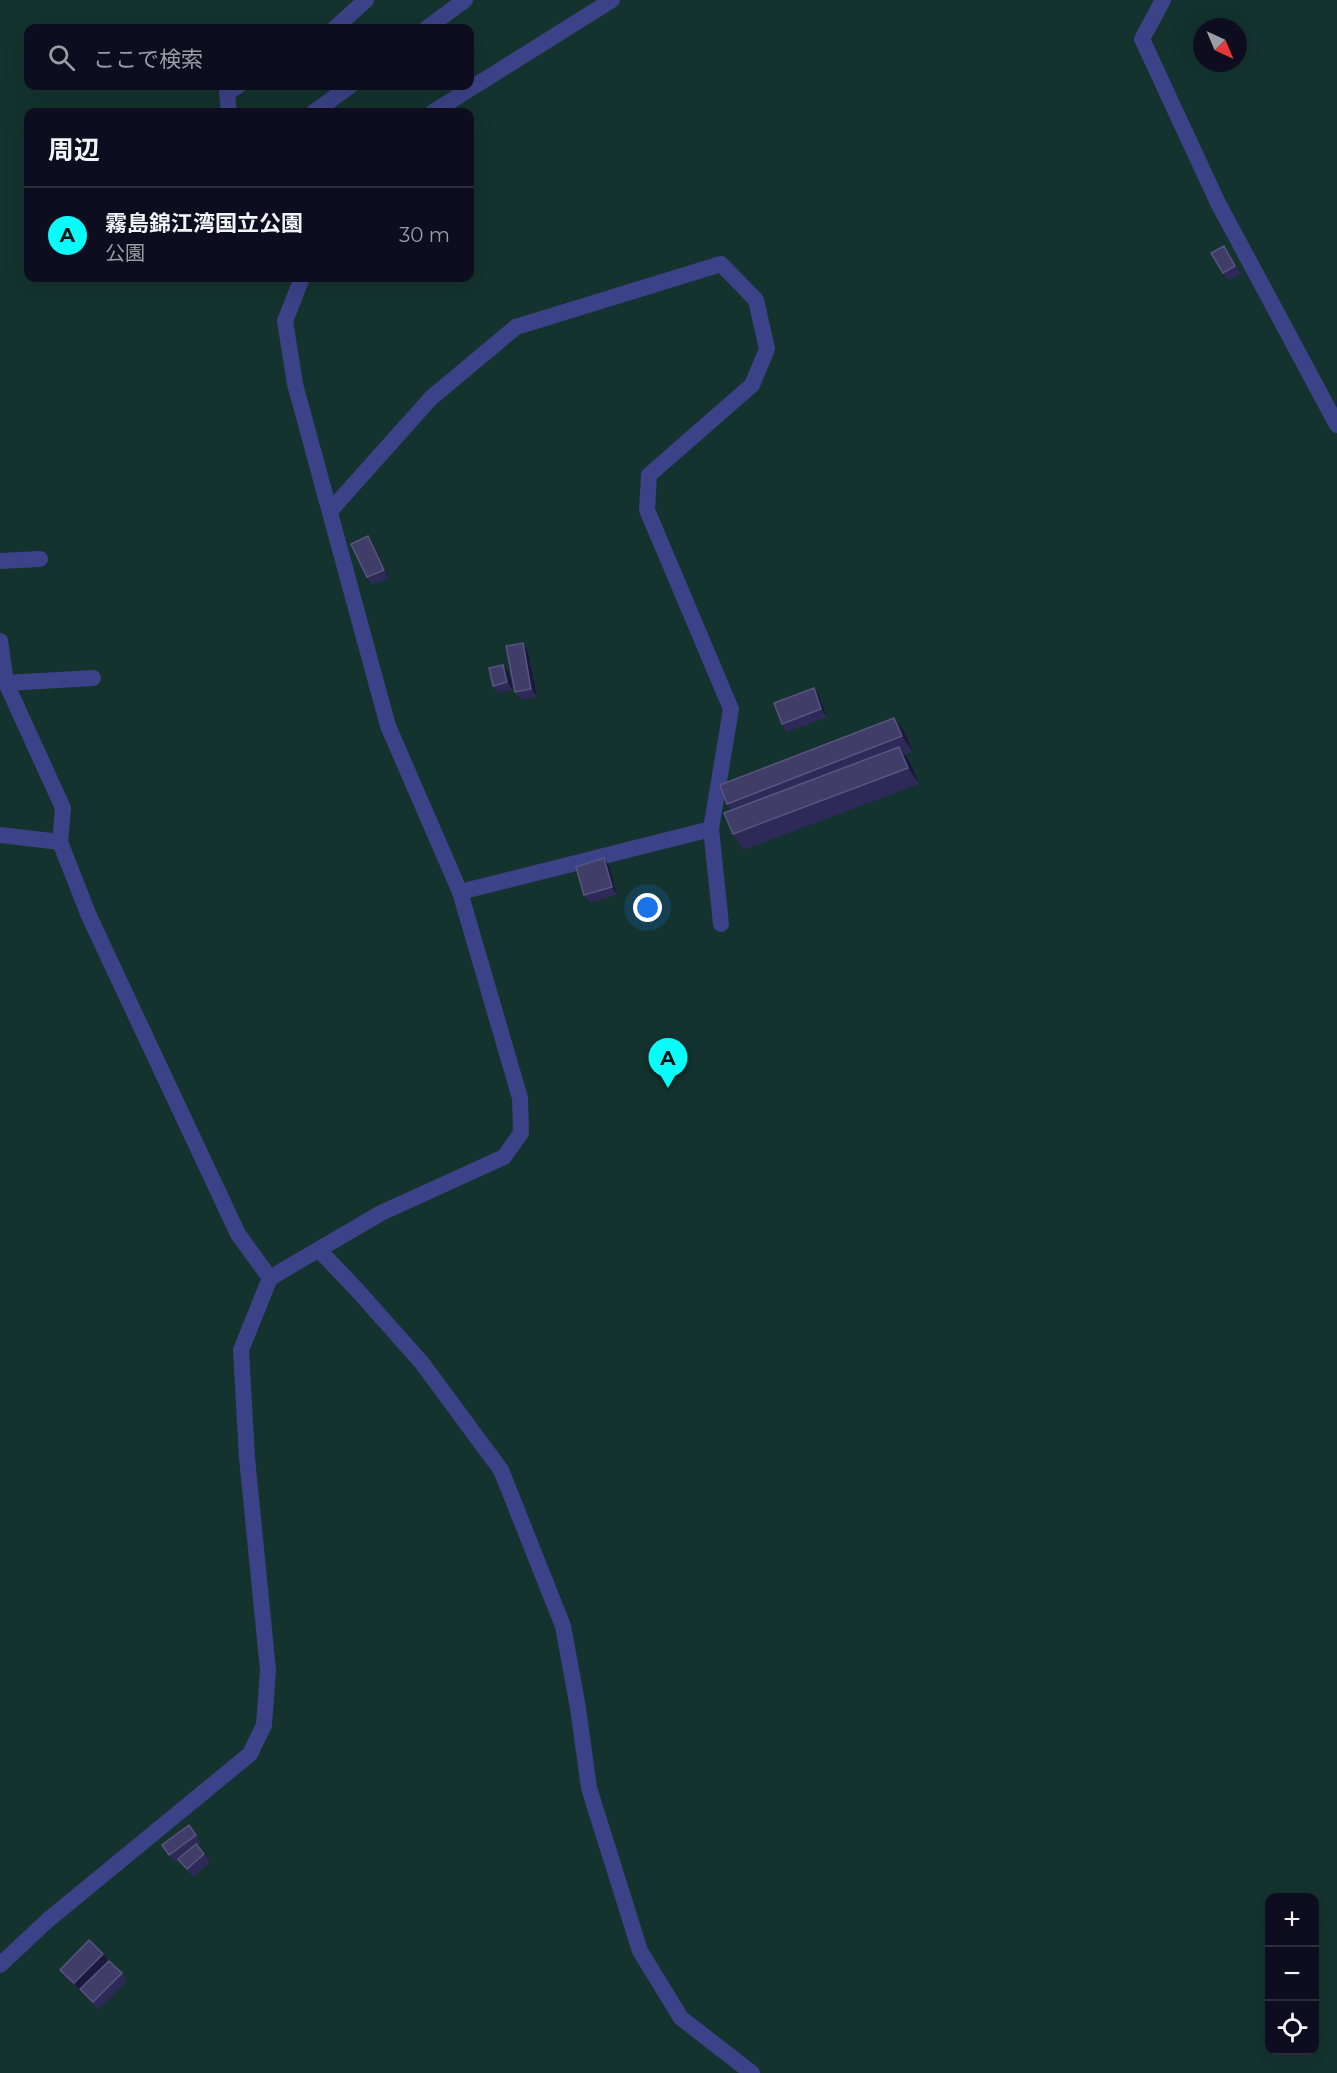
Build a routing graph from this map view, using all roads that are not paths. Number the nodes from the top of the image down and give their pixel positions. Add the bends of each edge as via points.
1 (366, 0) edge
2 (465, 0) edge
3 (612, 0) edge
4 (1163, 0) edge
5 (339, 24) edge
6 (432, 24) edge
7 (474, 86) edge
8 (232, 90) edge
9 (344, 90) edge
10 (468, 90) edge
11 (229, 108) edge
12 (320, 108) edge
13 (439, 108) edge
14 (300, 282) edge
15 (1337, 425) edge
16 (330, 511) junction
17 (40, 559) dead end
18 (0, 561) edge
19 (0, 641) edge
20 (93, 678) dead end
21 (6, 683) junction
22 (711, 829) junction
23 (0, 835) edge
24 (60, 842) junction
25 (460, 892) junction
26 (721, 924) dead end
27 (319, 1250) junction
28 (270, 1278) junction
29 (0, 1965) edge
30 (752, 2073) edge

1 - 5 street
2 - 6 street
3 - 7 street
4 - 15 street via 1142,39 1218,203
8 - 11 street via 227,93
9 - 12 street
10 - 13 street
14 - 16 street via 285,321 295,384
16 - 22 street via 431,398 516,327 721,264 756,300 767,348 752,385 649,475 647,510 731,709
16 - 25 street via 388,726
17 - 18 street
19 - 21 street
20 - 21 street
21 - 24 street via 63,808
22 - 25 street
22 - 26 street
23 - 24 street
24 - 28 street via 89,916 238,1233
25 - 27 street via 520,1098 521,1132 504,1157 381,1213
27 - 28 street
27 - 30 street via 422,1363 501,1470 563,1626 589,1788 640,1951 681,2018
28 - 29 street via 242,1350 268,1670 264,1725 250,1754 48,1920

